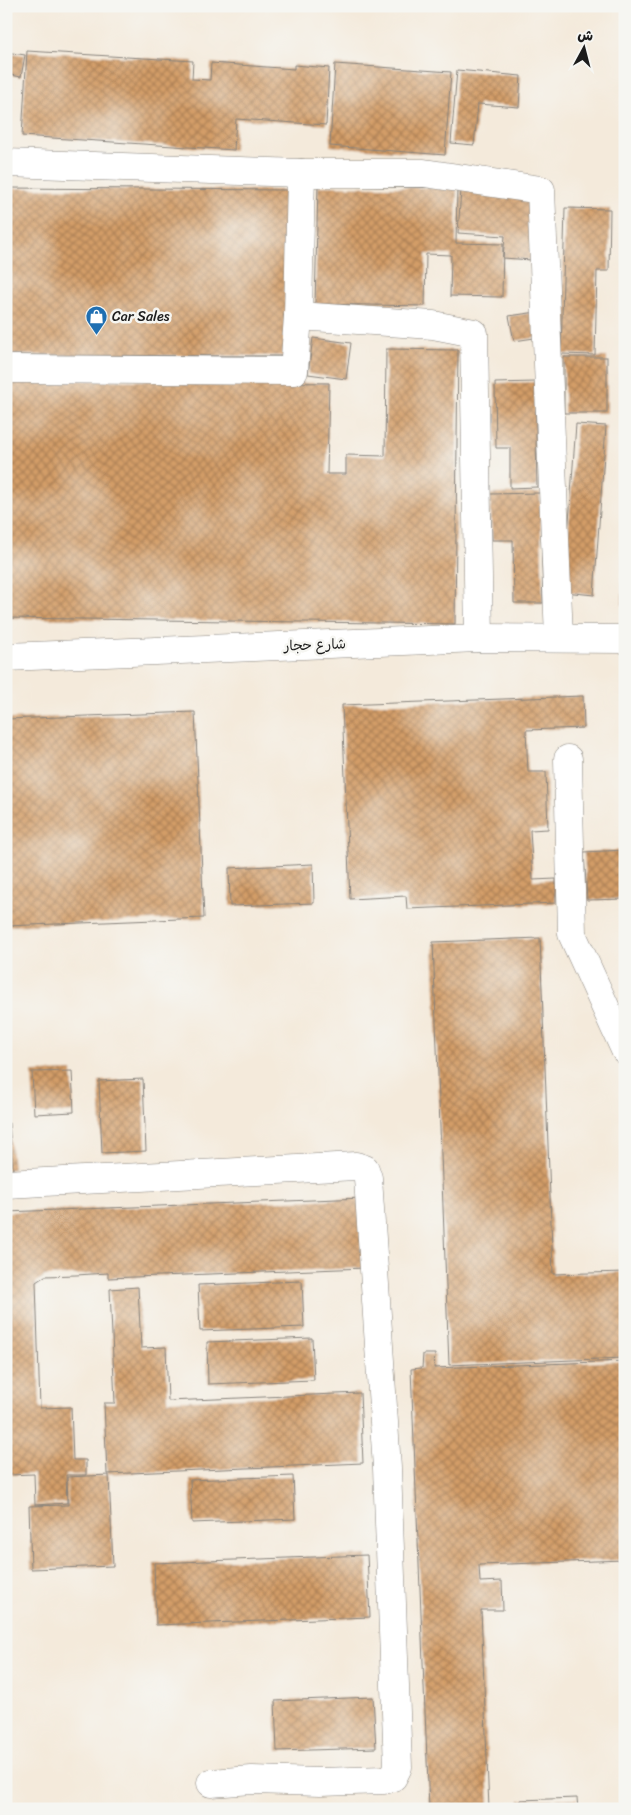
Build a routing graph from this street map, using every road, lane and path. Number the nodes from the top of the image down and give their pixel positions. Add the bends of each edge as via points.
1 (6, 163) edge
2 (302, 173) junction
3 (298, 316) junction
4 (6, 369) edge
5 (479, 638) junction
6 (559, 638) junction
7 (625, 639) edge
8 (6, 657) edge
9 (568, 759) dead end
10 (625, 1050) edge
11 (6, 1184) edge
12 (211, 1783) dead end

1 - 2 lane
2 - 3 lane
2 - 6 lane via 424,172 541,190
3 - 4 lane via 294,371
3 - 5 lane via 433,325 474,333
5 - 6 lane, شارع حجار
5 - 8 lane, شارع حجار
6 - 7 lane, شارع حجار
9 - 10 lane via 572,934
11 - 12 lane via 356,1166 365,1169 387,1468 398,1766 393,1777 384,1780

